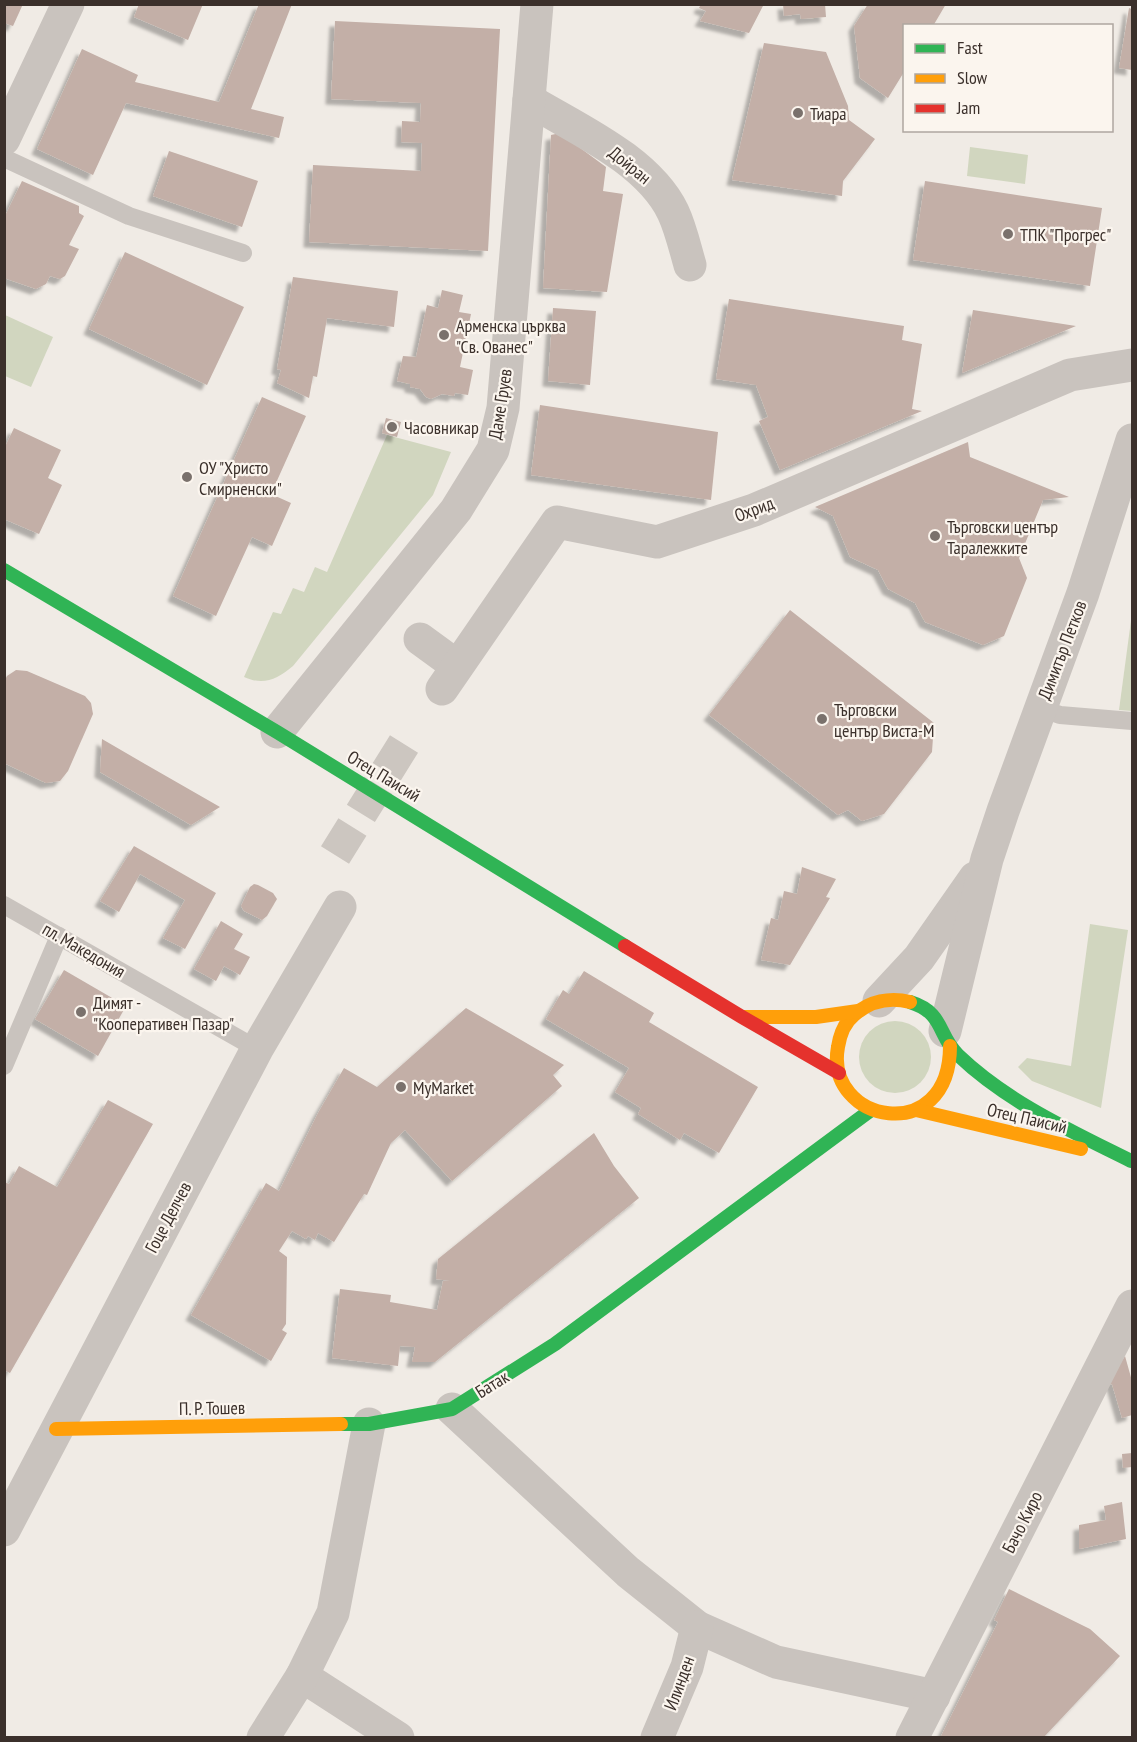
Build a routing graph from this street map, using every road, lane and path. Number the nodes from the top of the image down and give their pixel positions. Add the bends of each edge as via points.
1 (68, 4) edge
2 (537, 4) edge
3 (530, 100) junction
4 (4, 139) edge
5 (4, 158) edge
6 (243, 253) dead end
7 (690, 265) dead end
8 (1132, 365) edge
9 (1132, 440) edge
10 (4, 570) edge
11 (377, 607) junction
12 (1040, 708) junction
13 (1132, 721) edge
14 (277, 732) junction
15 (987, 859) junction
16 (4, 905) edge
17 (340, 907) dead end
18 (59, 936) junction
19 (868, 1006) junction
20 (742, 1017) junction
21 (948, 1038) junction
22 (257, 1049) junction
23 (4, 1066) edge
24 (839, 1073) junction
25 (870, 1110) junction
26 (916, 1110) junction
27 (1132, 1161) edge
28 (1132, 1306) edge
29 (452, 1409) junction
30 (369, 1424) junction
31 (56, 1429) junction
32 (4, 1530) edge
33 (697, 1627) junction
34 (302, 1676) junction
35 (934, 1696) junction
36 (263, 1737) edge
37 (398, 1737) edge
38 (657, 1737) edge
39 (912, 1737) edge

1 - 4 street
2 - 3 street, Даме Груев
3 - 7 street, Дойран via 621,155 655,185 673,212
3 - 11 street, Даме Груев via 503,408 493,450 456,510
5 - 6 lane via 129,216
8 - 11 street, Охрид via 1070,375 754,510 657,542 557,522 450,678 416,636
9 - 12 street, Димитър Петков via 1083,593
10 - 14 street, Отец Паисий
11 - 14 street, Даме Груев
12 - 13 lane via 1060,715
12 - 15 street, Димитър Петков
14 - 20 street, Отец Паисий
15 - 19 street, Димитър Петков via 919,958
15 - 21 street, Димитър Петков
16 - 18 lane, пл. Македония
17 - 22 street, Гоце Делчев
18 - 22 lane, пл. Македония
18 - 23 lane
19 - 20 street, Отец Паисий via 843,1014
19 - 21 street, Отец Паисий via 905,1000 917,1004 933,1015
19 - 24 street, Отец Паисий via 850,1019 839,1039
20 - 24 street, Отец Паисий
21 - 26 street via 949,1069 940,1090
21 - 27 street, Отец Паисий via 997,1087 1047,1119
22 - 31 street, Гоце Делчев
24 - 25 street, Отец Паисий via 856,1101
25 - 26 street, Отец Паисий via 886,1114
25 - 29 street, Батак via 555,1344
26 - 27 street, Отец Паисий
28 - 35 street, Бачо Киро
29 - 30 street, Батак
29 - 33 street via 628,1572
30 - 31 street, П. Р. Тошев
30 - 34 street via 333,1613
31 - 32 street, Гоце Делчев
33 - 35 street via 776,1662
33 - 38 street, Илинден via 687,1667
34 - 36 street
34 - 37 street
35 - 39 street, Бачо Киро

